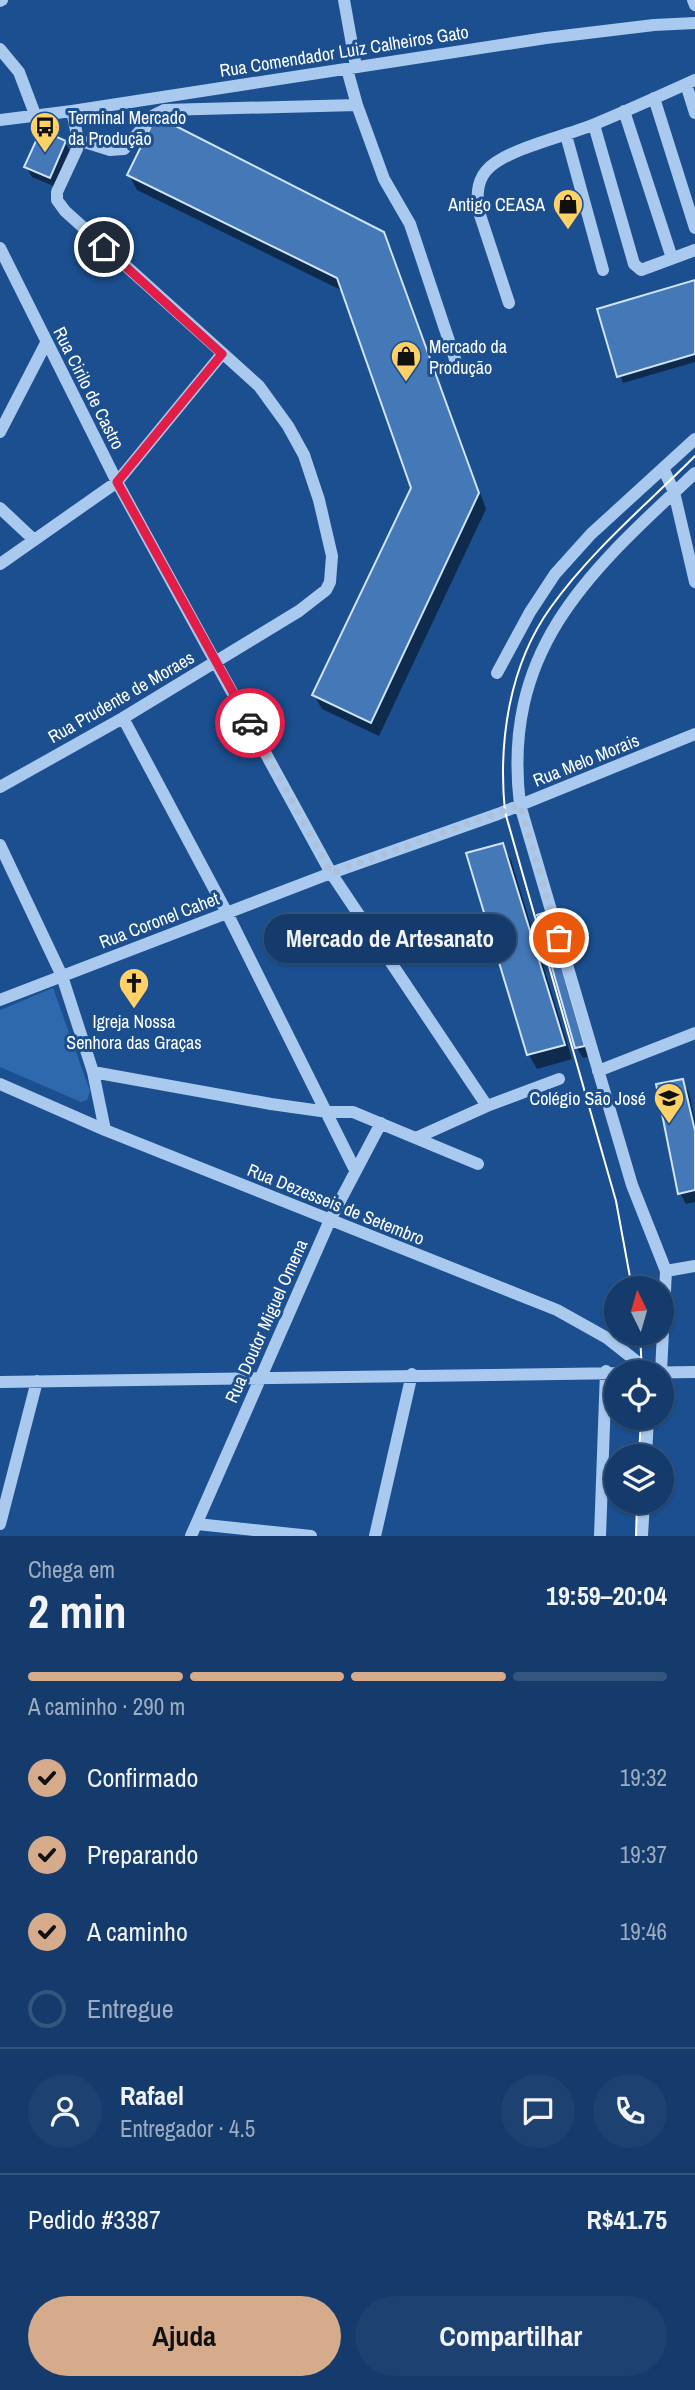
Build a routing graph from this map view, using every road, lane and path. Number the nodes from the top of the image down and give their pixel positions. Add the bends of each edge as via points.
1 (344, 0) edge
2 (692, 0) edge
3 (695, 5) edge
4 (695, 23) edge
5 (0, 49) edge
6 (352, 68) junction
7 (690, 82) edge
8 (654, 98) junction
9 (357, 105) junction
10 (72, 111) junction
11 (624, 111) junction
12 (695, 113) edge
13 (36, 117) junction
14 (0, 120) edge
15 (594, 125) junction
16 (566, 135) junction
17 (78, 140) junction
18 (695, 228) edge
19 (0, 248) edge
20 (695, 250) edge
21 (672, 258) junction
22 (603, 271) dead end
23 (509, 303) dead end
24 (46, 342) junction
25 (222, 354) junction
26 (458, 368) dead end
27 (0, 432) edge
28 (695, 439) edge
29 (664, 470) junction
30 (695, 473) edge
31 (117, 482) junction
32 (674, 492) junction
33 (0, 508) edge
34 (33, 539) junction
35 (0, 564) edge
36 (695, 582) edge
37 (217, 662) junction
38 (497, 673) dead end
39 (123, 718) junction
40 (695, 734) edge
41 (0, 787) edge
42 (520, 805) junction
43 (0, 845) edge
44 (331, 873) junction
45 (227, 913) junction
46 (62, 976) junction
47 (0, 1000) edge
48 (695, 1033) edge
49 (598, 1071) junction
50 (93, 1072) junction
51 (559, 1079) dead end
52 (0, 1084) edge
53 (487, 1106) junction
54 (328, 1112) junction
55 (381, 1123) junction
56 (105, 1130) junction
57 (416, 1138) junction
58 (478, 1164) dead end
59 (355, 1170) junction
60 (330, 1220) junction
61 (695, 1266) edge
62 (666, 1271) junction
63 (635, 1360) edge
64 (662, 1360) edge
65 (604, 1371) edge
66 (695, 1371) edge
67 (674, 1372) edge
68 (412, 1374) junction
69 (260, 1377) junction
70 (37, 1381) junction
71 (0, 1382) edge
72 (604, 1426) edge
73 (643, 1514) edge
74 (0, 1524) edge
75 (195, 1530) edge
76 (311, 1536) edge
77 (375, 1536) edge
78 (600, 1536) edge
79 (642, 1536) edge

1 - 6 street
2 - 3 street
4 - 6 street, Rua Comendador Luiz Calheiros Gato via 546,38
5 - 13 street via 16,66
6 - 9 street
6 - 10 street, Rua Comendador Luiz Calheiros Gato
7 - 8 street
7 - 12 street
8 - 11 street
8 - 18 street
9 - 17 street via 164,110 124,149 110,150
9 - 26 street via 384,179 410,224
10 - 13 street, Rua Comendador Luiz Calheiros Gato
10 - 17 street
11 - 15 street
11 - 21 street
13 - 14 street, Rua Comendador Luiz Calheiros Gato
15 - 16 street
15 - 21 street via 634,264 641,270
16 - 22 street
16 - 23 street via 500,160 480,181 479,212
17 - 25 street, Rua Prudente de Moraes via 57,192 62,208
19 - 24 street, Rua Cirilo de Castro
20 - 21 street
24 - 27 street
24 - 31 street, Rua Cirilo de Castro
25 - 31 street
25 - 37 street, Rua Prudente de Moraes via 259,386 304,455 332,556 326,590
28 - 29 street
29 - 32 street
29 - 38 street via 555,574
30 - 32 street
31 - 34 street
31 - 37 street, Rua Cirilo de Castro
32 - 36 street
32 - 42 street via 592,575 558,619 527,688 519,726 516,775
33 - 34 street
34 - 35 street
37 - 39 street, Rua Prudente de Moraes
37 - 44 street, Rua Cirilo de Castro
39 - 41 street, Rua Prudente de Moraes
39 - 45 street
40 - 42 street, Rua Melo Morais
42 - 44 street, Rua Melo Morais
42 - 49 street
43 - 46 street
44 - 45 street, Rua Coronel Cahet
44 - 53 street, Rua Cirilo de Castro
45 - 46 street, Rua Coronel Cahet
45 - 54 street
46 - 47 street, Rua Coronel Cahet
46 - 50 street
48 - 49 street
49 - 62 street via 632,1185
50 - 54 street
50 - 56 street
51 - 53 street
52 - 56 street, Rua Dezesseis de Setembro
53 - 57 street
54 - 55 street via 353,1112
54 - 59 street
55 - 57 street
55 - 59 street, Rua Doutor Miguel Omena
56 - 60 street, Rua Dezesseis de Setembro
57 - 58 street
59 - 60 street, Rua Doutor Miguel Omena
60 - 63 street, Rua Dezesseis de Setembro via 557,1310
60 - 69 street, Rua Doutor Miguel Omena
61 - 62 street
62 - 64 street
65 - 68 street
66 - 67 street
68 - 69 street
68 - 77 street
69 - 70 street
69 - 75 street, Rua Doutor Miguel Omena
70 - 71 street
70 - 74 street
72 - 78 street
73 - 79 street
75 - 76 street

